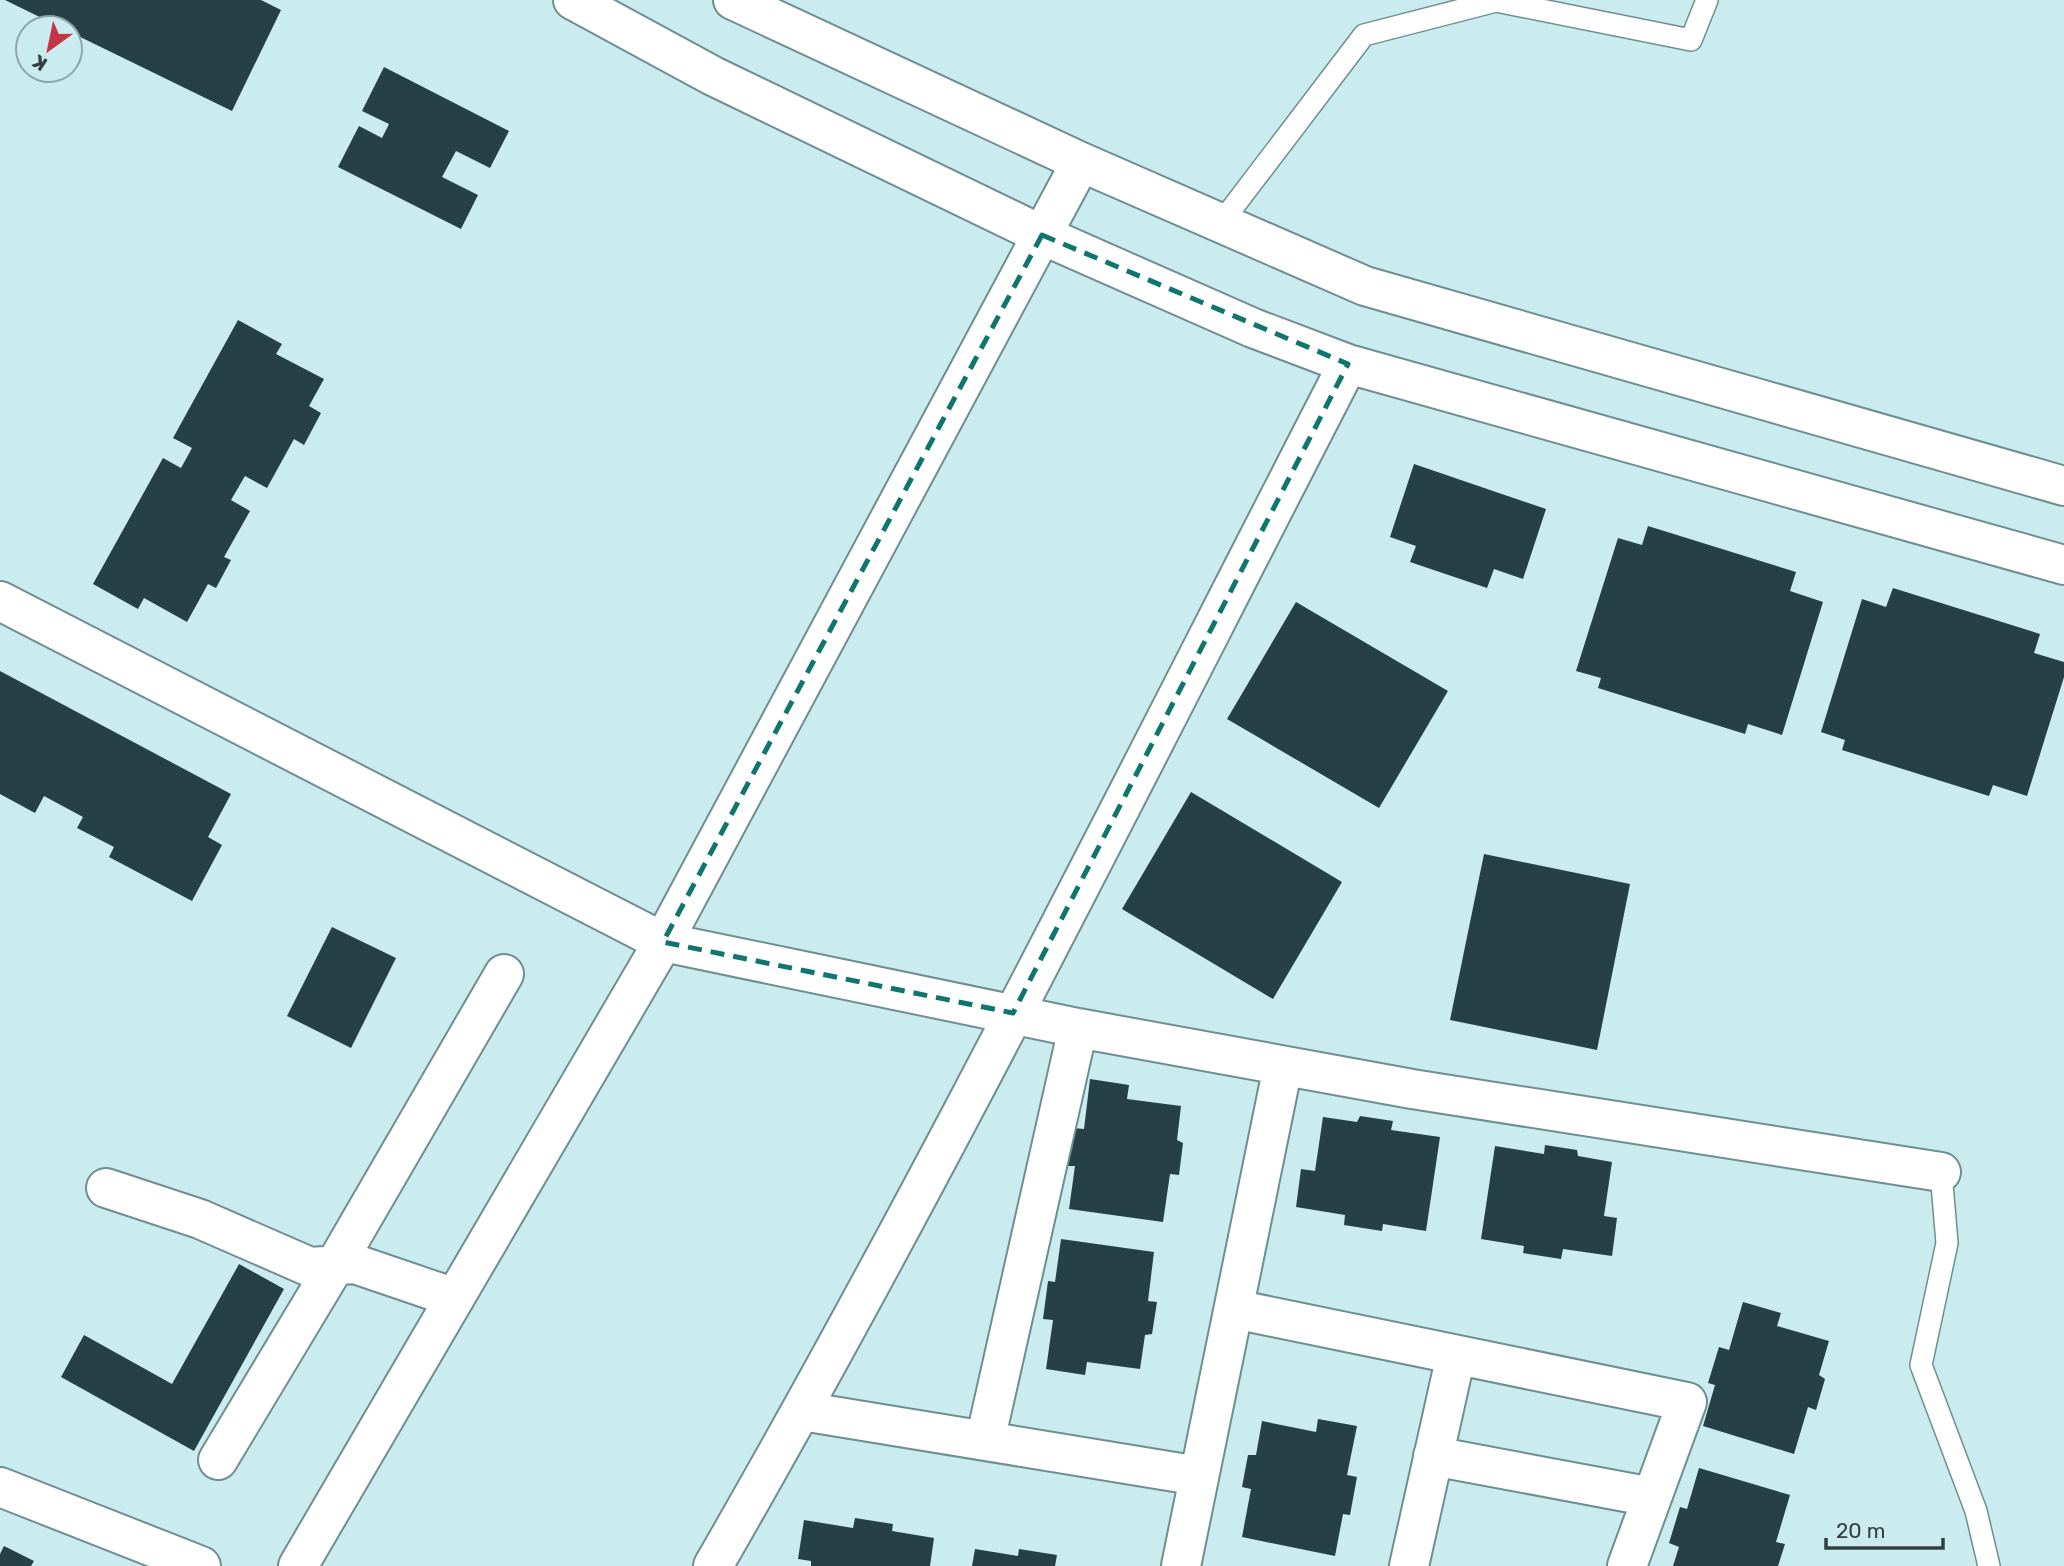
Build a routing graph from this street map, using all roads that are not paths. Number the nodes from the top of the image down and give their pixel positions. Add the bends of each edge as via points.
1 (573, 0) edge
2 (733, 0) edge
3 (1707, 0) edge
4 (1082, 162) junction
5 (1221, 223) junction
6 (1042, 235) junction
7 (1348, 364) junction
8 (2064, 486) edge
9 (2064, 565) edge
10 (0, 601) edge
11 (663, 942) junction
12 (504, 974) dead end
13 (1013, 1013) junction
14 (1078, 1028) junction
15 (1283, 1066) junction
16 (1941, 1172) joint
17 (106, 1188) dead end
18 (334, 1267) junction
19 (455, 1298) junction
20 (1234, 1309) junction
21 (1456, 1354) junction
22 (802, 1411) junction
23 (985, 1441) junction
24 (1433, 1456) junction
25 (218, 1460) dead end
26 (1199, 1476) junction
27 (0, 1487) edge
28 (1652, 1497) junction
29 (201, 1566) edge
30 (299, 1566) edge
31 (713, 1566) edge
32 (1181, 1566) edge
33 (1409, 1566) edge
34 (1627, 1566) edge
35 (1989, 1566) edge

1 - 6 street via 713,76
2 - 4 street
3 - 5 lane via 1691,40 1496,1 1364,35
4 - 5 street
4 - 6 street
5 - 8 street via 1365,286
6 - 7 street via 1253,328
6 - 11 street
7 - 9 street
7 - 13 street
10 - 11 street
11 - 13 street
11 - 19 street
12 - 18 street
13 - 14 street
13 - 22 street
14 - 15 street
14 - 23 street
15 - 16 street
15 - 20 street
16 - 35 lane via 1947,1243 1921,1365 1976,1511
17 - 18 street via 200,1219 310,1267
18 - 19 street via 355,1264
18 - 25 street
19 - 30 street
20 - 21 street
20 - 26 street
21 - 24 street
21 - 28 street via 1687,1402
22 - 23 street
22 - 31 street
23 - 26 street
24 - 28 street
24 - 33 street
26 - 32 street
27 - 29 street
28 - 34 street

